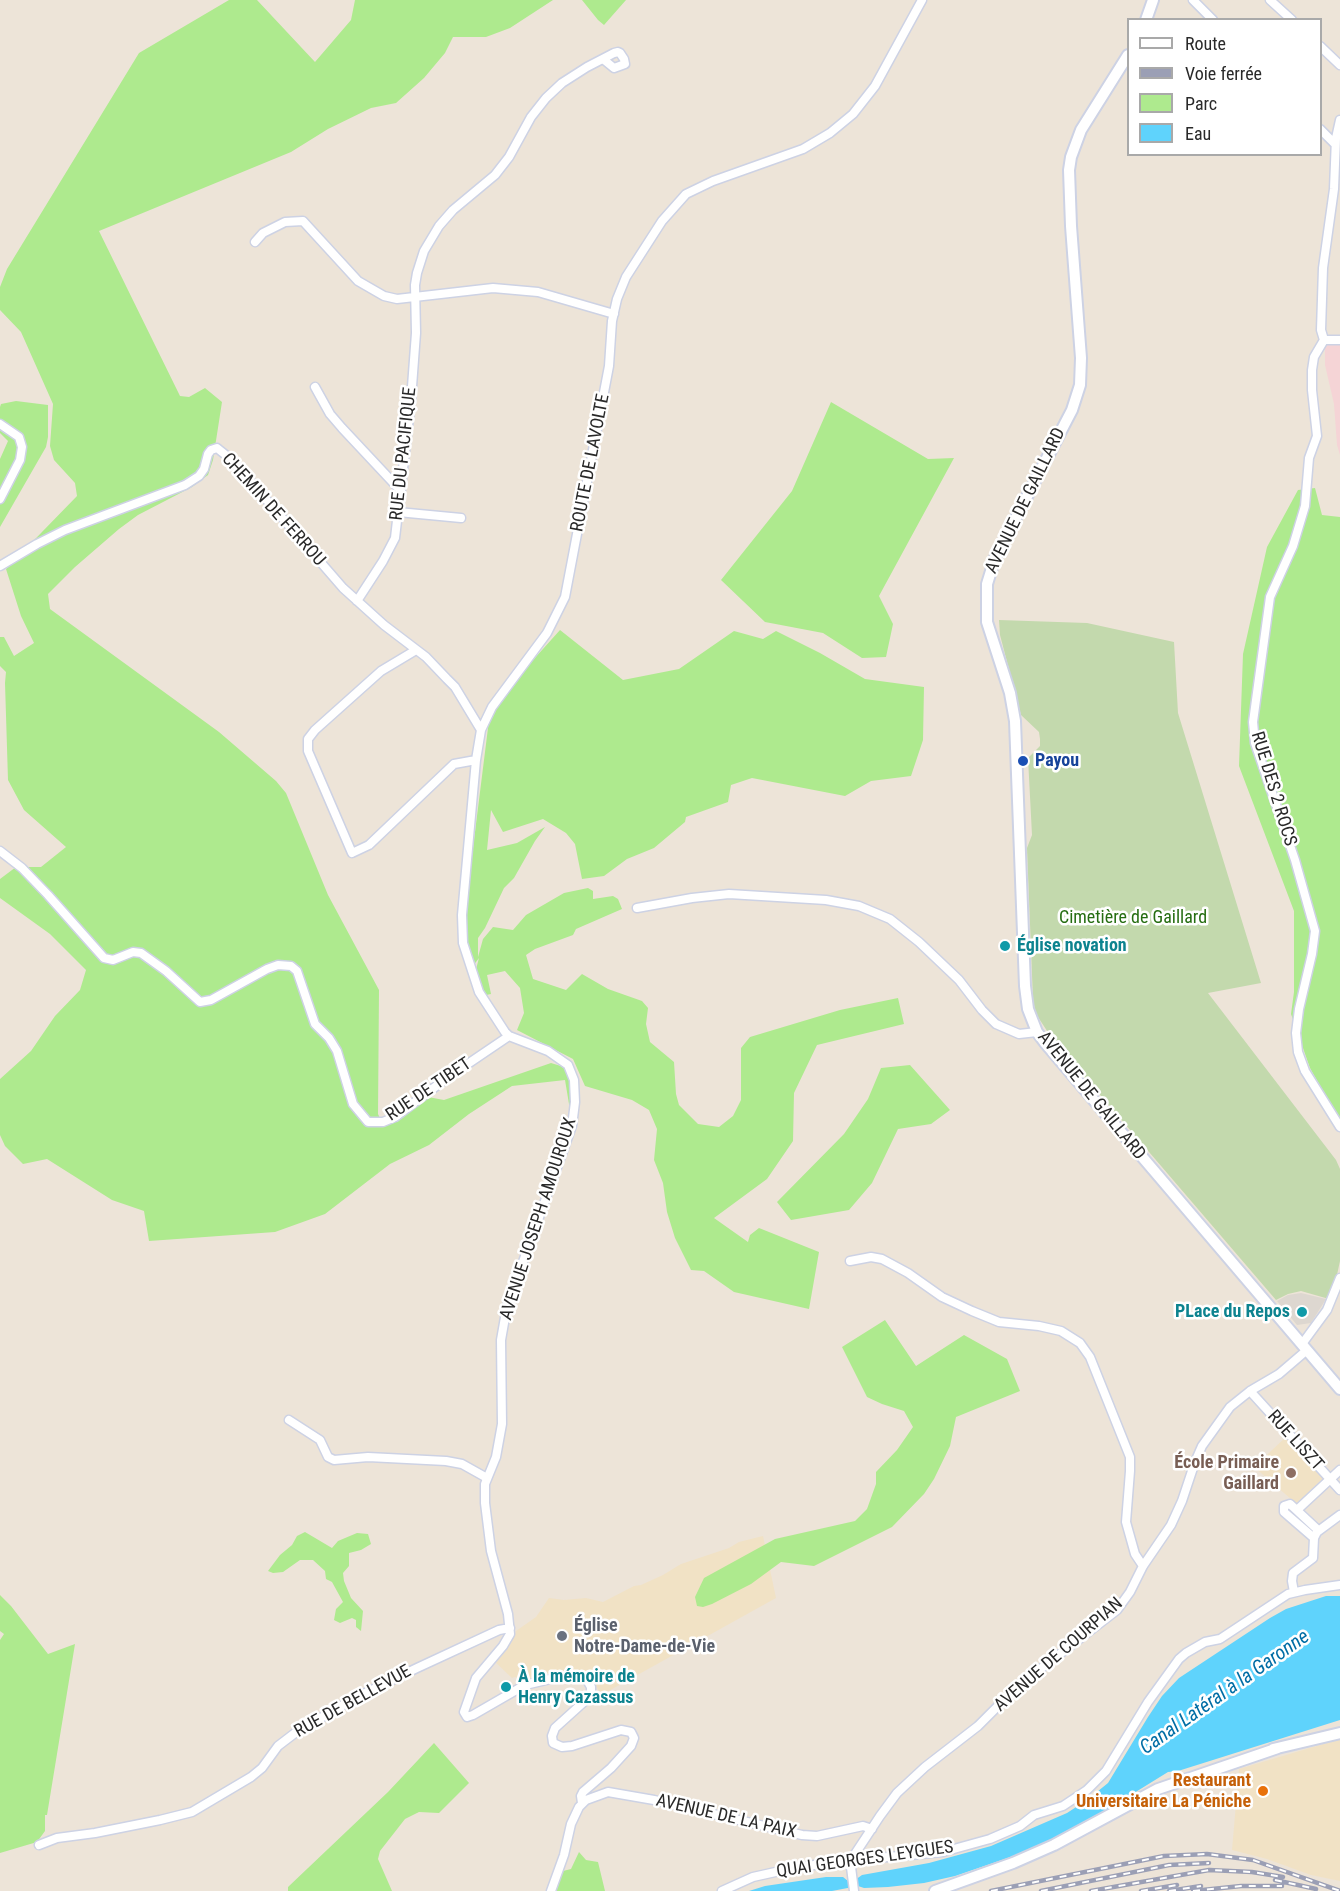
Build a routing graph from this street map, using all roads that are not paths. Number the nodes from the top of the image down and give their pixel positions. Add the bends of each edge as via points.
1 (922, 0) edge
2 (1153, 0) edge
3 (1193, 0) edge
4 (1270, 0) edge
5 (1147, 18) edge
6 (1211, 18) edge
7 (1290, 18) edge
8 (1322, 48) edge
9 (1127, 57) edge
10 (603, 59) dead end
11 (1338, 61) edge
12 (1340, 120) edge
13 (1322, 131) edge
14 (1335, 144) junction
15 (255, 242) dead end
16 (415, 297) junction
17 (614, 314) junction
18 (1324, 340) junction
19 (1340, 340) edge
20 (315, 387) dead end
21 (0, 424) edge
22 (401, 491) junction
23 (0, 499) edge
24 (398, 512) junction
25 (461, 518) dead end
26 (0, 566) edge
27 (357, 601) junction
28 (416, 650) junction
29 (469, 712) junction
30 (487, 717) junction
31 (481, 730) junction
32 (476, 760) junction
33 (0, 851) edge
34 (637, 908) dead end
35 (1037, 1032) junction
36 (509, 1035) junction
37 (1340, 1127) edge
38 (850, 1261) dead end
39 (1340, 1278) edge
40 (1305, 1347) junction
41 (1340, 1389) edge
42 (1250, 1391) junction
43 (289, 1420) dead end
44 (1340, 1470) edge
45 (487, 1478) junction
46 (1329, 1479) junction
47 (1340, 1490) edge
48 (1297, 1510) junction
49 (1340, 1515) edge
50 (1316, 1534) junction
51 (1143, 1566) junction
52 (1340, 1585) edge
53 (1294, 1592) junction
54 (510, 1628) junction
55 (1340, 1731) edge
56 (580, 1805) junction
57 (880, 1816) junction
58 (857, 1827) junction
59 (872, 1829) junction
60 (39, 1845) dead end
61 (851, 1864) junction
62 (551, 1891) edge
63 (722, 1891) edge
64 (854, 1891) edge
65 (935, 1891) edge

1 - 17 street, ROUTE DE LAVOLTE via 875,86 859,108 830,133 802,150 703,185 680,200 626,277
2 - 5 street
3 - 6 street
4 - 7 street
8 - 11 street
9 - 35 street, AVENUE DE GAILLARD via 1081,130 1069,170 1080,385 1072,410 995,558 987,584 987,622 1015,721 1025,986
10 - 16 street, RUE DU PACIFIQUE via 562,83 546,98 495,175 439,226 424,251
12 - 14 street
13 - 14 street
14 - 18 street via 1334,189 1323,268
15 - 16 street via 263,233 285,222 303,220 366,287 397,299
16 - 17 street via 493,288 538,292
16 - 22 street, RUE DU PACIFIQUE via 416,333
17 - 30 street, ROUTE DE LAVOLTE via 609,366 565,597 547,633
18 - 19 street
18 - 37 street, RUE DES 2 ROCS via 1312,370 1317,436 1309,458 1305,506 1293,546 1270,597 1253,722 1255,743 1315,931 1299,1008 1298,1052 1305,1071
20 - 22 street via 330,414
21 - 23 street via 19,437 22,447 20,460
22 - 24 street, RUE DU PACIFIQUE
24 - 25 street
24 - 27 street, RUE DU PACIFIQUE via 395,538
26 - 27 street, CHEMIN DE FERROU via 64,530 185,485 199,476 208,454 217,448
27 - 28 street, CHEMIN DE FERROU
28 - 29 street, CHEMIN DE FERROU via 455,687
28 - 32 street via 387,666 308,740 308,751 352,854 369,845 454,764
29 - 30 street
29 - 31 street, CHEMIN DE FERROU
30 - 31 street, ROUTE DE LAVOLTE
31 - 32 street, ROUTE DE LAVOLTE
32 - 36 street, ROUTE DE LAVOLTE via 462,915 463,944 478,992
33 - 36 street, RUE DE TIBET via 22,868 104,958 113,960 141,953 197,1001 208,1002 278,964 291,966 297,972 315,1024 337,1051 353,1104 368,1122 395,1117
34 - 35 street via 729,894 859,906 890,919 919,942 959,980 996,1024 1019,1034
35 - 40 street, AVENUE DE GAILLARD
36 - 45 street, AVENUE JOSEPH AMOUROUX via 548,1051 568,1065 574,1080 575,1102 572,1126 505,1314 500,1354 502,1424 496,1457
38 - 51 street via 882,1259 972,1311 999,1322 1060,1331 1080,1342 1130,1457 1126,1522 1134,1554
39 - 40 street
40 - 41 street, AVENUE DE GAILLARD
40 - 42 street, AVENUE DE COURPIAN via 1279,1374
42 - 46 street, RUE LISZT
42 - 51 street, AVENUE DE COURPIAN via 1230,1407 1206,1440 1171,1525
43 - 45 street via 320,1440 331,1459 368,1456 446,1461 462,1464
44 - 46 street
45 - 54 street, AVENUE JOSEPH AMOUROUX via 486,1523
46 - 47 street, RUE LISZT
46 - 48 street
48 - 50 street
48 - 50 street via 1290,1504 1284,1506 1284,1512
49 - 50 street
50 - 53 street via 1313,1558 1293,1573
51 - 57 street, AVENUE DE COURPIAN via 1117,1610 1012,1691 978,1726 913,1778
52 - 53 street, QUAI GEORGES LEYGUES
53 - 61 street, QUAI GEORGES LEYGUES via 1220,1639 1205,1642 1179,1659 1106,1771 1075,1799 990,1839 943,1852
54 - 56 street via 509,1639 476,1678 464,1715 472,1715 525,1685 555,1678 586,1678 591,1693 555,1728 553,1743 572,1746 621,1730 631,1732 634,1738 611,1768 583,1792
54 - 60 street, RUE DE BELLEVUE via 355,1698 278,1746 251,1777 192,1812
55 - 65 street via 1158,1789 1054,1845
56 - 58 street, AVENUE DE LA PAIX via 613,1792 802,1835 817,1836
56 - 62 street
57 - 58 street
57 - 59 street, AVENUE DE COURPIAN
58 - 59 street, AVENUE DE LA PAIX
59 - 61 street, AVENUE DE COURPIAN
61 - 63 street, QUAI GEORGES LEYGUES via 772,1872
61 - 64 street

